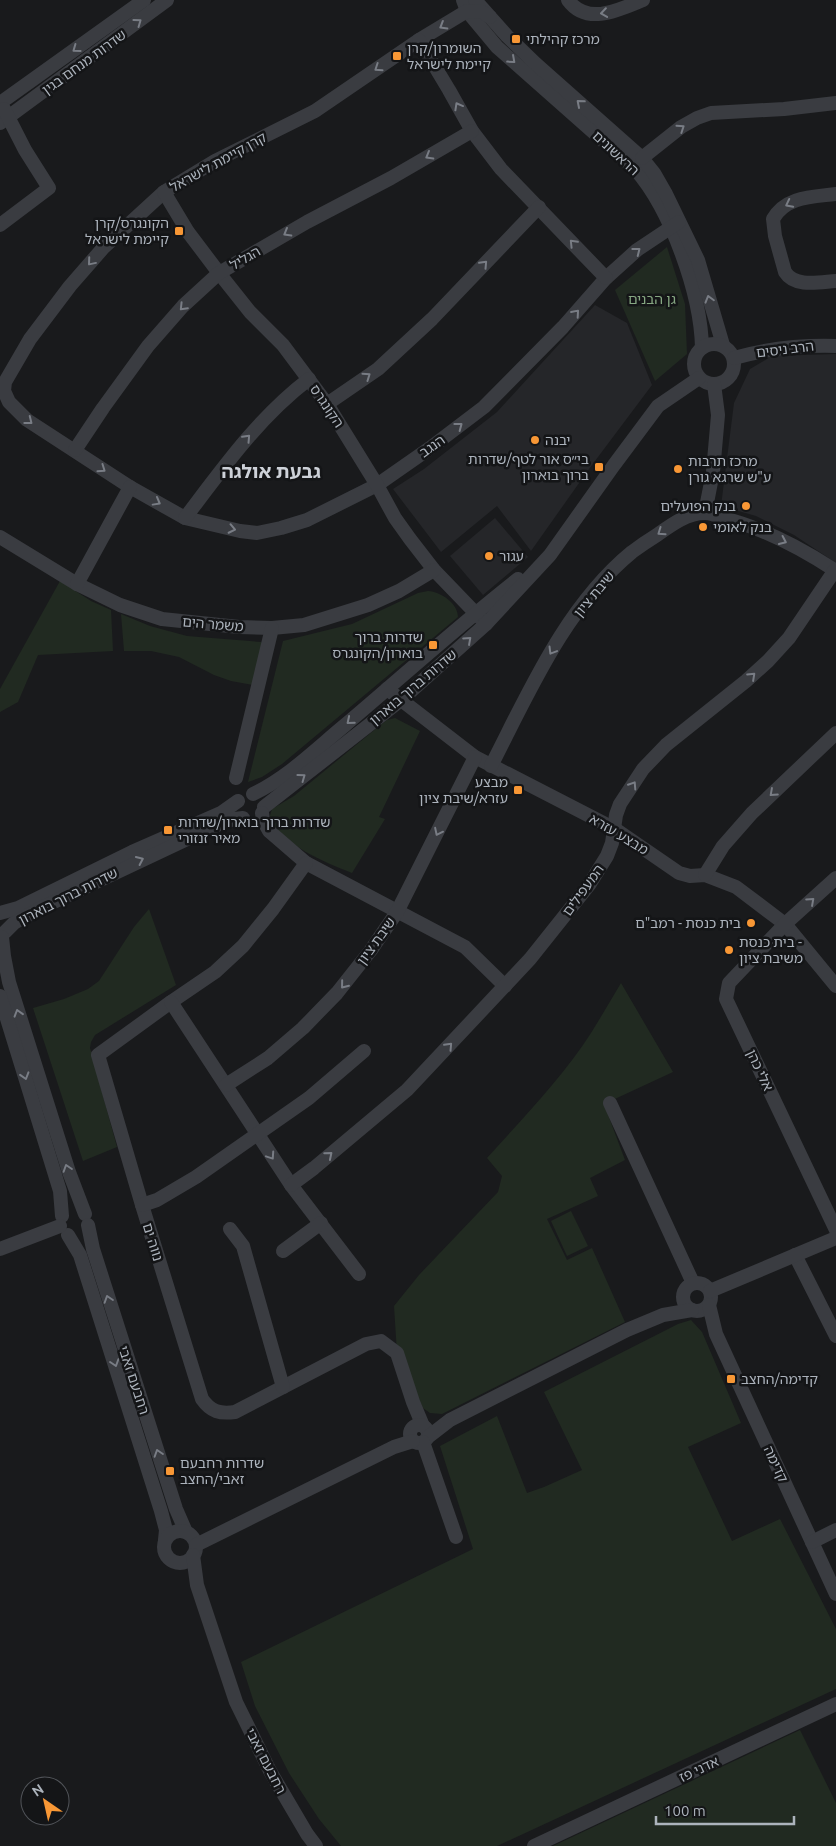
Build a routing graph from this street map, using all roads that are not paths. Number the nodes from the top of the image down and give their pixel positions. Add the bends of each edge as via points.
1 (144, 0) edge
2 (167, 0) edge
3 (568, 0) edge
4 (643, 0) edge
5 (468, 4) edge
6 (418, 40) junction
7 (0, 103) edge
8 (836, 103) edge
9 (5, 120) edge
10 (472, 131) junction
11 (642, 158) junction
12 (164, 192) junction
13 (836, 194) edge
14 (538, 207) junction
15 (0, 224) edge
16 (675, 226) junction
17 (218, 273) junction
18 (606, 278) junction
19 (836, 281) edge
20 (723, 345) junction
21 (836, 346) edge
22 (702, 348) junction
23 (734, 358) junction
24 (694, 364) junction
25 (699, 378) junction
26 (309, 379) junction
27 (3, 382) edge
28 (714, 384) junction
29 (676, 393) junction
30 (327, 404) junction
31 (75, 450) junction
32 (377, 485) junction
33 (130, 487) junction
34 (705, 513) junction
35 (185, 518) junction
36 (0, 537) edge
37 (550, 555) junction
38 (434, 570) junction
39 (835, 570) edge
40 (77, 584) junction
41 (475, 612) junction
42 (486, 624) junction
43 (272, 628) junction
44 (421, 683) junction
45 (387, 690) junction
46 (401, 700) junction
47 (419, 714) junction
48 (836, 733) edge
49 (475, 757) junction
50 (491, 766) junction
51 (236, 778) dead end
52 (253, 794) junction
53 (238, 801) junction
54 (263, 810) junction
55 (246, 819) junction
56 (615, 829) junction
57 (269, 831) junction
58 (306, 863) junction
59 (705, 875) junction
60 (836, 878) edge
61 (397, 912) junction
62 (0, 913) edge
63 (785, 924) junction
64 (2, 936) edge
65 (505, 986) junction
66 (836, 986) edge
67 (0, 996) edge
68 (171, 1002) junction
69 (364, 1051) dead end
70 (226, 1085) junction
71 (610, 1103) dead end
72 (256, 1134) junction
73 (291, 1185) junction
74 (142, 1205) junction
75 (86, 1219) junction
76 (321, 1223) junction
77 (64, 1226) junction
78 (230, 1229) dead end
79 (836, 1230) edge
80 (836, 1238) edge
81 (0, 1249) edge
82 (283, 1251) dead end
83 (795, 1255) junction
84 (359, 1274) dead end
85 (693, 1283) junction
86 (683, 1296) junction
87 (702, 1304) junction
88 (663, 1315) junction
89 (836, 1336) edge
90 (283, 1387) junction
91 (419, 1433) junction
92 (836, 1530) edge
93 (186, 1532) junction
94 (456, 1537) dead end
95 (165, 1540) junction
96 (812, 1542) junction
97 (195, 1550) junction
98 (173, 1562) junction
99 (197, 1585) junction
100 (836, 1594) edge
101 (836, 1704) edge
102 (559, 1841) edge
103 (316, 1846) edge
104 (534, 1846) edge

1 -> 7 street, שדרות מנחם בגין
9 -> 2 street, שדרות מנחם בגין
4 -> 3 street via 613,12 587,14
5 -> 6 street, קרן קיימת לישראל
11 -> 5 street, הראשונים via 536,64 490,17
5 -> 16 street, הראשונים via 497,47 635,169
10 -> 6 street
6 -> 12 street, קרן קיימת לישראל via 315,111 215,161
7 - 9 street
11 -> 8 street via 681,127 711,113
9 - 15 street via 49,188
10 - 14 street via 501,169
10 -> 17 street, הגליל
11 - 16 street, הראשונים via 654,172
12 - 17 street, הקונגרס
12 -> 27 street, קרן קיימת לישראל via 104,247 82,272 30,339
13 -> 19 street via 802,198 784,206 773,219 788,277 798,282
18 -> 14 street
30 -> 14 street via 378,369 432,319
18 -> 16 street, הנגב via 637,250
20 -> 16 street, הראשונים via 698,260
16 - 22 street, הראשונים via 702,326
17 - 26 street, הקונגרס
17 -> 31 street, הגליל via 148,346
32 -> 18 street, הנגב via 484,407
20 - 22 street via 708,344
20 - 23 street
21 - 23 street, הרב ניסים via 785,347
22 - 24 street via 697,352
23 - 28 street via 732,374 724,382
24 - 25 street
24 - 29 street, שדרות ברוך בוארון
25 - 28 street
25 - 29 street, שדרות ברוך בוארון
26 - 30 street, הקונגרס
35 -> 26 street via 244,441
27 -> 31 street, הנגב via 9,402 27,420
28 - 34 street via 718,415 713,472
29 - 37 street, שדרות ברוך בוארון via 658,406
30 - 32 street, הקונגרס
31 -> 33 street, הנגב
35 -> 32 street, הנגב via 257,533 307,520
32 - 38 street, הקונגרס via 395,518
33 -> 35 street, הנגב
33 - 40 street
34 -> 39 street via 740,522 770,535
34 -> 50 street, שיבת ציון via 686,517 662,531 632,552 596,588 551,650
36 - 40 street, משמר הים
37 - 41 street, שדרות ברוך בוארון
37 - 42 street, שדרות ברוך בוארון
38 - 41 street, הקונגרס
38 - 43 street, משמר הים via 399,592 368,605 304,625
56 -> 39 street, המעפילים via 620,804 643,769 666,745 768,661 790,638
40 - 43 street, משמר הים via 120,605 162,619
41 - 42 street, הקונגרס
41 - 45 street, שדרות ברוך בוארון
44 -> 42 street, שדרות ברוך בוארון
43 - 51 street
44 - 46 street, שדרות ברוך בוארון
44 - 47 street
45 - 46 street, מבצע עזרא
45 -> 52 street, שדרות ברוך בוארון via 296,766
46 - 47 street, מבצע עזרא
54 -> 46 street, שדרות ברוך בוארון
47 - 49 street, מבצע עזרא
48 -> 59 street via 752,813 723,846
49 - 50 street, מבצע עזרא
49 -> 61 street, שיבת ציון
50 - 56 street, מבצע עזרא
52 - 53 street via 244,795
52 - 54 street via 261,798
53 - 55 street via 238,810
53 - 62 street, שדרות ברוך בוארון via 217,815 18,908
54 - 55 street via 257,818
54 - 57 street via 263,820
55 - 57 street
64 -> 55 street, שדרות ברוך בוארון via 23,917 116,871 217,825
56 - 59 street, מבצע עזרא via 679,873
56 - 65 street, המעפילים via 607,856 589,885
57 - 58 street
58 - 61 street
58 - 68 street via 243,946 215,972
59 - 63 street, מבצע עזרא via 736,887
63 -> 60 street, אלי כהן
61 - 65 street via 465,947
61 -> 70 street, שיבת ציון via 337,993 303,1028 268,1058
62 - 64 street, רחבעם זאבי via 5,920
63 - 66 street, מבצע עזרא
63 - 79 street, אלי כהן via 729,983 726,998
75 -> 64 street, רחבעם זאבי via 12,992
73 -> 65 street, המעפילים via 407,1090
67 -> 77 street, רחבעם זאבי via 60,1191
68 - 70 street
68 - 74 street, נווה ים via 98,1055
69 - 72 street via 309,1098
70 - 72 street
71 - 85 street
72 -> 73 street
72 - 74 street via 196,1178
73 - 76 street
74 - 90 street, נווה ים via 202,1399 213,1410 226,1413 246,1407
75 - 77 street via 81,1234 77,1236
75 - 77 street via 81,1210 67,1210
93 -> 75 street, רחבעם זאבי via 176,1509
76 - 82 street
76 - 84 street
77 - 81 street
77 -> 95 street, רחבעם זאבי via 80,1255 161,1511
78 - 90 street via 243,1246
80 - 83 street
83 - 87 street
83 - 89 street
85 - 86 street
85 - 87 street via 705,1285
86 - 87 street, קדימה via 685,1304
86 - 88 street
87 - 88 street
87 - 96 street, קדימה
88 - 91 street via 605,1340
90 - 91 street via 366,1344 381,1341 397,1353
91 - 94 street
91 - 97 street
92 - 96 street
93 - 95 street via 177,1531
93 - 97 street via 192,1536
95 - 98 street via 164,1550
96 - 100 street, קדימה
97 - 98 street via 184,1563
97 - 99 street, רחבעם זאבי
98 - 99 street, רחבעם זאבי
99 - 103 street, רחבעם זאבי via 236,1702 270,1771
101 - 102 street, אדני פז
102 - 104 street, אדני פז

